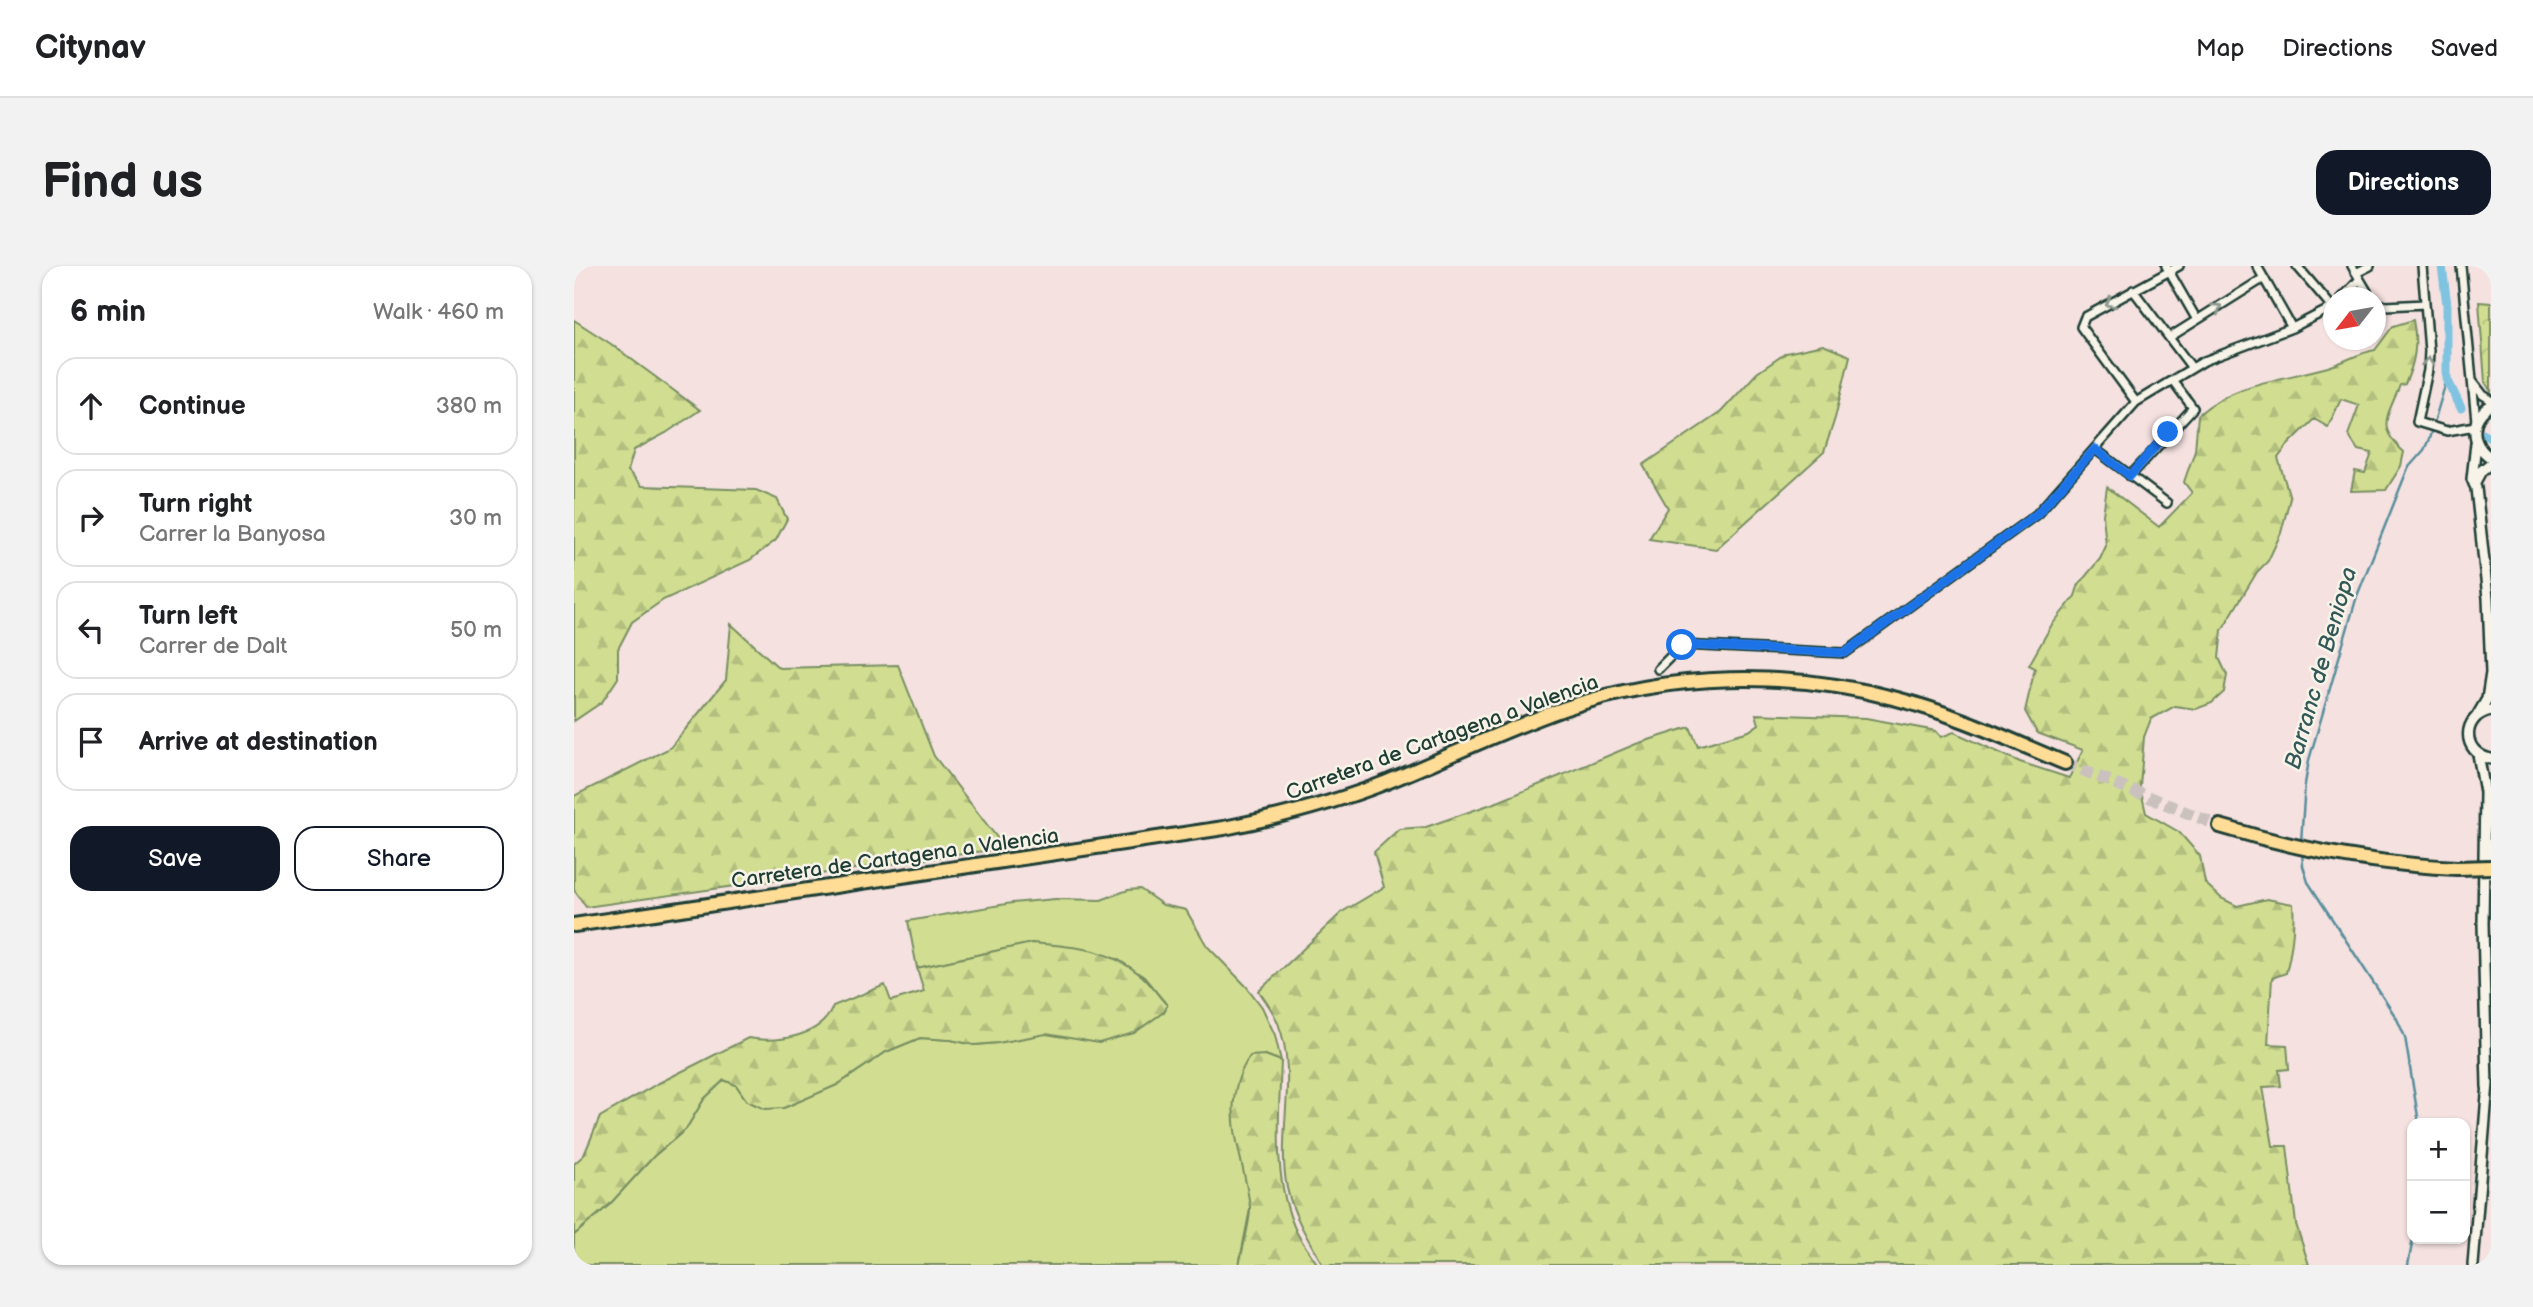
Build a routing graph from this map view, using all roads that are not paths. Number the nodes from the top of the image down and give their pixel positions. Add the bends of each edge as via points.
1 (2179, 266) edge
2 (2257, 266) edge
3 (2297, 266) edge
4 (2370, 266) edge
5 (2422, 266) edge
6 (2461, 266) edge
7 (2168, 269) edge
8 (2356, 273) edge
9 (2264, 278) junction
10 (2133, 290) junction
11 (2323, 296) edge
12 (2425, 304) junction
13 (2386, 306) edge
14 (2323, 312) edge
15 (2197, 320) junction
16 (2292, 328) junction
17 (2170, 337) junction
18 (2192, 368) junction
19 (2173, 381) junction
20 (2472, 382) junction
21 (2491, 400) edge
22 (2136, 402) junction
23 (2491, 405) edge
24 (2475, 424) junction
25 (2476, 443) junction
26 (2095, 449) junction
27 (2491, 458) edge
28 (2491, 463) edge
29 (2130, 476) junction
30 (2474, 484) junction
31 (2167, 503) dead end
32 (1658, 669) dead end
33 (2491, 673) edge
34 (2491, 710) edge
35 (2477, 716) junction
36 (2477, 754) junction
37 (2491, 759) edge
38 (2065, 763) tunnel mouth
39 (2484, 803) junction
40 (2220, 826) tunnel mouth
41 (2491, 844) edge
42 (2491, 867) edge
43 (2458, 871) junction
44 (2491, 874) edge
45 (574, 925) edge
46 (2491, 951) edge
47 (2486, 1023) junction
48 (2491, 1057) edge
49 (2487, 1087) junction
50 (2473, 1265) edge

1 - 7 street
2 - 9 street
3 - 11 street
4 - 8 street
5 - 12 street
6 - 20 street
7 - 10 street
7 - 15 street
15 -> 9 street
9 - 16 street
10 - 17 street
10 -> 22 street via 2085,317 2081,327
12 - 13 street
24 -> 12 street via 2447,431 2417,422 2428,360
14 - 16 street
15 - 17 street
16 - 18 street
17 - 18 street
18 - 19 street
19 - 22 street
19 - 29 street via 2193,408
20 - 21 street
20 - 24 street
22 - 26 street
23 - 24 street
24 - 25 street
25 - 27 street
25 - 30 street
26 - 29 street
26 - 32 street via 2037,514 1845,653 1682,645
28 - 30 street
29 - 31 street
30 - 33 street via 2488,597
33 - 35 street via 2487,699
34 - 35 street
35 - 36 street via 2468,735
36 - 37 street
36 - 39 street
38 - 45 highway, Carretera de Cartagena a Valencia via 1941,712 1862,691 1766,679 1699,681 1621,693 1565,709 1387,782 1273,818
39 - 46 street
39 - 47 street
40 - 43 highway via 2282,844 2293,853 2385,867
41 - 44 street
42 - 43 highway, bridge
43 - 44 highway
46 - 47 street
47 - 49 street
48 - 49 street
49 - 50 street

